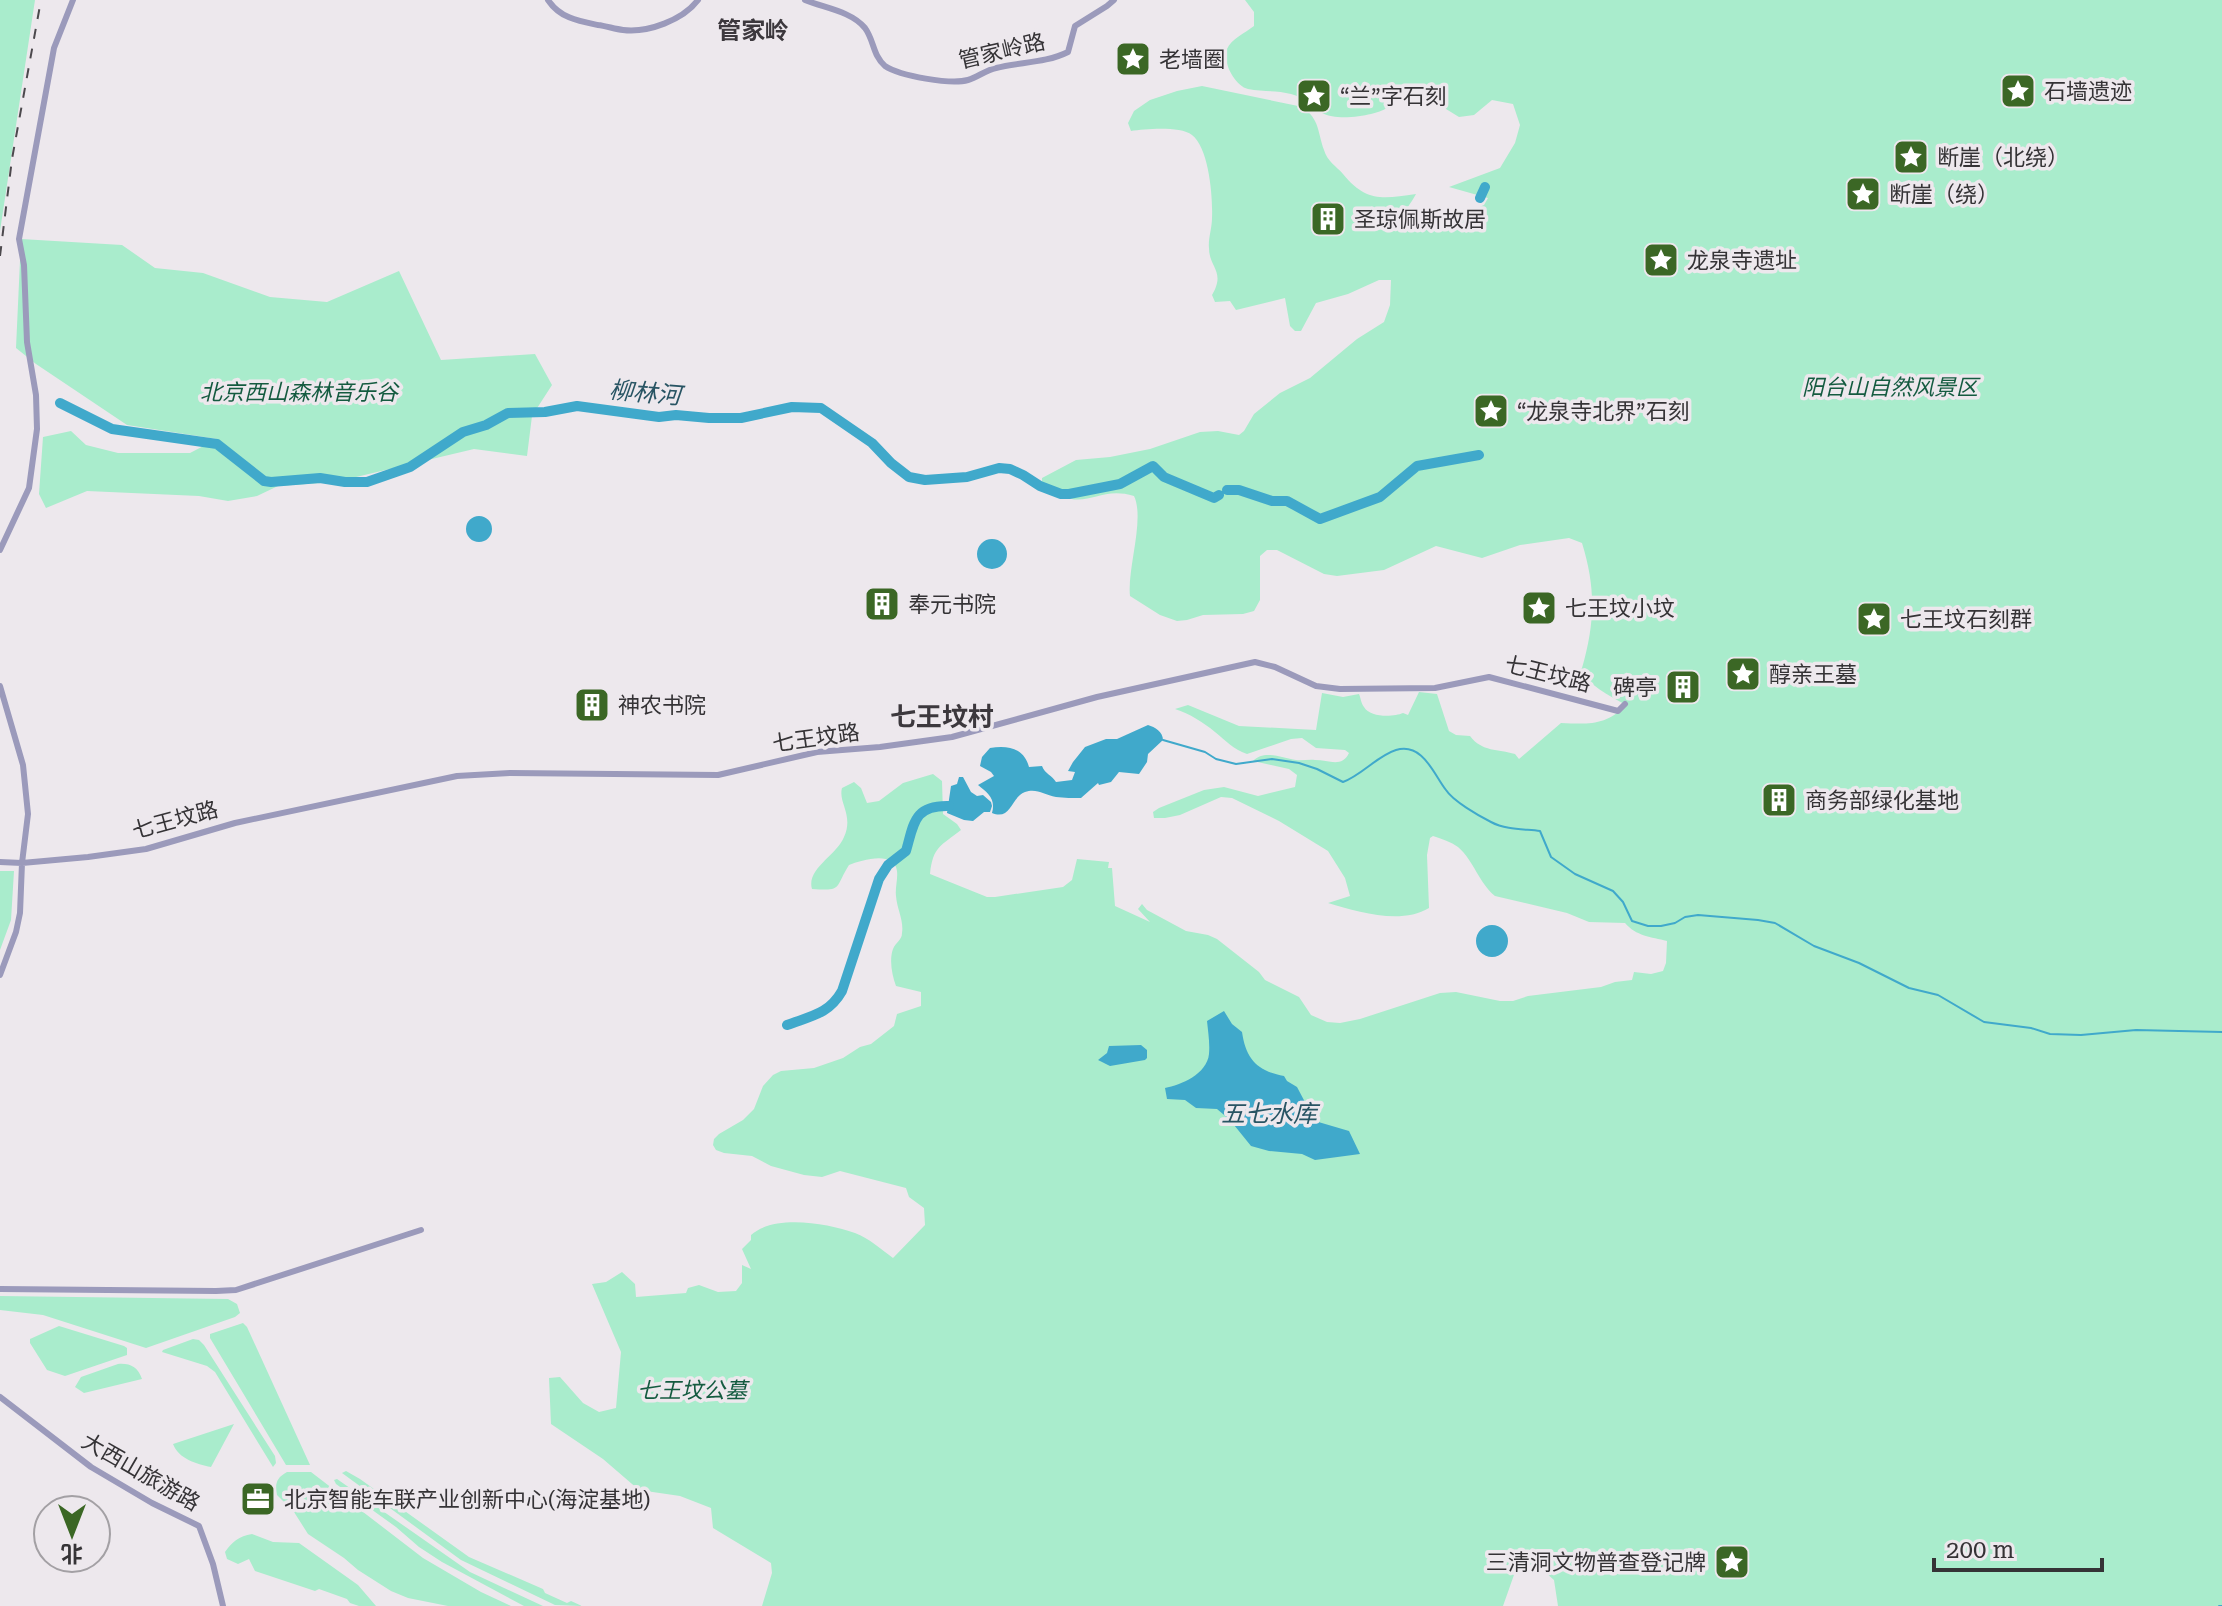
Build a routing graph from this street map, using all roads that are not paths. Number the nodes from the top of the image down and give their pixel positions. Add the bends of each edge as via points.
1 (73, 0) edge
2 (548, 0) edge
3 (698, 0) edge
4 (805, 0) edge
5 (1114, 0) edge
6 (0, 550) edge
7 (0, 686) edge
8 (1625, 704) dead end
9 (0, 862) edge
10 (22, 863) junction
11 (0, 975) edge
12 (421, 1230) dead end
13 (0, 1289) edge
14 (0, 1397) edge
15 (223, 1606) edge

1 - 6 street via 54,48 19,239 37,429 29,488
2 - 3 street via 568,18 623,30 670,21
4 - 5 street, 管家岭路 via 832,7 864,26 887,67 957,82 992,68 1068,52 1075,26
7 - 10 street via 27,790
8 - 10 street, 七王坟路 via 1618,711 1489,677 1435,688 1340,689 1316,686 1255,662 952,737 817,752 718,775 457,776 235,823 146,849
9 - 10 street, 七王坟路
10 - 11 street via 20,913
12 - 13 street via 236,1290
14 - 15 street, 大西山旅游路 via 91,1467 199,1526

